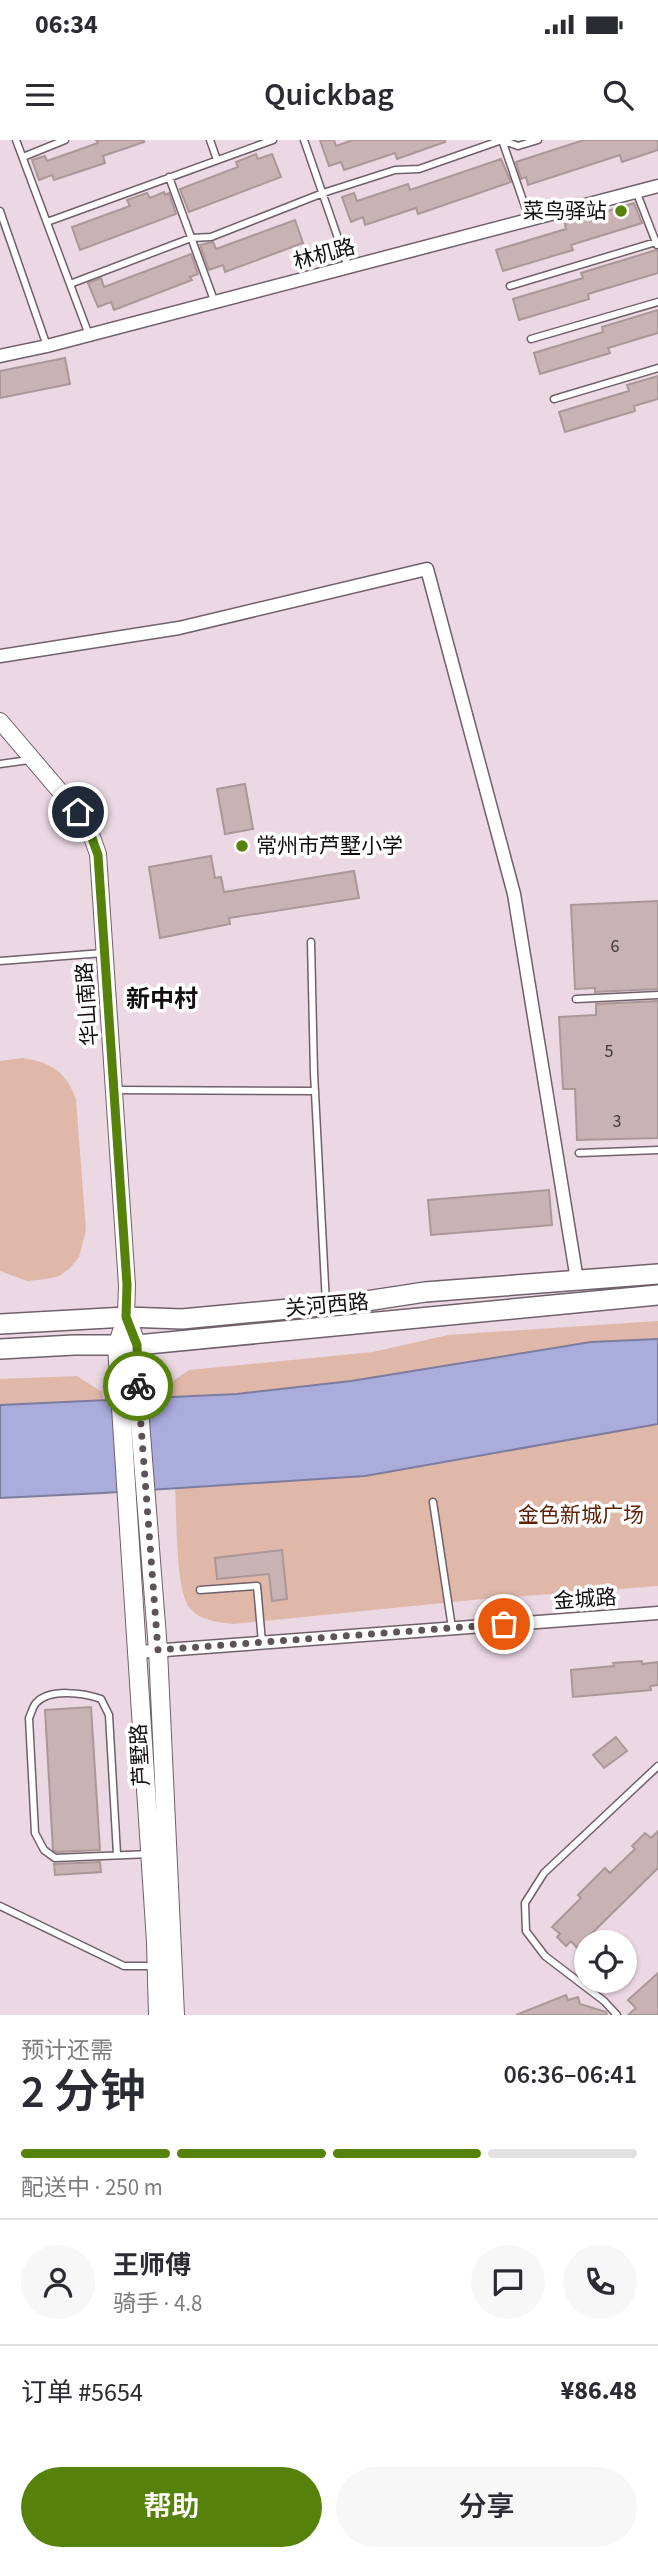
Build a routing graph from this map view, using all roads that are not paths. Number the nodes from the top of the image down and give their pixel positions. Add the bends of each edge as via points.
1 (16, 140) edge
2 (65, 140) edge
3 (210, 140) edge
4 (273, 140) edge
5 (304, 140) edge
6 (502, 140) edge
7 (538, 140) edge
8 (23, 157) junction
9 (217, 160) junction
10 (169, 177) junction
11 (658, 186) edge
12 (636, 191) junction
13 (323, 193) junction
14 (0, 211) edge
15 (529, 218) junction
16 (47, 222) junction
17 (191, 238) junction
18 (657, 244) edge
19 (348, 268) junction
20 (70, 284) junction
21 (510, 286) dead end
22 (658, 302) edge
23 (215, 303) junction
24 (89, 335) junction
25 (531, 339) dead end
26 (47, 346) junction
27 (0, 356) edge
28 (658, 368) edge
29 (554, 399) dead end
30 (0, 656) edge
31 (0, 721) edge
32 (33, 760) junction
33 (0, 764) edge
34 (311, 942) dead end
35 (105, 953) junction
36 (0, 961) edge
37 (658, 995) edge
38 (576, 999) dead end
39 (114, 1090) junction
40 (315, 1091) junction
41 (658, 1150) edge
42 (579, 1153) dead end
43 (658, 1274) edge
44 (577, 1280) junction
45 (658, 1295) edge
46 (326, 1305) junction
47 (126, 1317) junction
48 (0, 1324) edge
49 (127, 1346) junction
50 (0, 1349) edge
51 (130, 1396) junction
52 (433, 1502) dead end
53 (200, 1590) dead end
54 (658, 1613) edge
55 (452, 1628) junction
56 (262, 1642) junction
57 (158, 1650) junction
58 (138, 1651) junction
59 (658, 1766) edge
60 (117, 1854) junction
61 (151, 1854) junction
62 (0, 1906) edge
63 (165, 1966) junction
64 (158, 2015) edge
65 (174, 2015) edge
66 (617, 2015) edge

1 - 8 lane
2 - 8 lane
3 - 9 lane
4 - 9 lane
5 - 13 lane
6 - 7 lane via 518,146
6 - 13 lane via 419,169 395,170
6 - 15 lane
8 - 16 lane
9 - 10 lane
10 - 16 lane
10 - 17 lane
11 - 12 street, 林机路
12 - 15 street, 林机路
12 - 18 lane
13 - 17 lane via 211,237
13 - 19 lane
14 - 26 lane
15 - 19 street, 林机路
16 - 20 lane
17 - 20 lane
17 - 23 lane
18 - 21 lane
19 - 23 street, 林机路
20 - 24 lane
22 - 25 lane
23 - 24 street, 林机路
24 - 26 street, 林机路
26 - 27 street, 林机路
28 - 29 lane
30 - 44 street via 179,628 427,569 514,894
31 - 32 street, 华山南路
32 - 33 lane
32 - 35 street, 华山南路 via 87,824 98,855
34 - 40 lane
35 - 36 lane
35 - 39 street, 华山南路
37 - 38 lane
39 - 40 lane
39 - 47 street, 华山南路
40 - 46 lane
41 - 42 lane
43 - 44 main road, 关河西路
44 - 46 main road, 关河西路
45 - 49 main road, 关河西路
46 - 47 main road, 关河西路 via 182,1319
47 - 48 main road, 关河西路
47 - 49 main road
49 - 50 main road, 关河西路
49 - 51 main road
51 - 57 main road, 芦墅路 via 145,1493
51 - 58 main road, 芦墅路 via 127,1494
52 - 55 lane
53 - 56 lane via 257,1586
54 - 55 street, 金城路
55 - 56 street, 金城路
56 - 57 street, 金城路
57 - 58 street, 金城路
57 - 63 main road, 芦墅路
58 - 61 main road, 芦墅路
59 - 66 lane via 544,1873 525,1903 526,1931 545,1956
60 - 60 lane via 55,1858 44,1850 35,1832 29,1718 36,1703 50,1695 86,1693 101,1699 109,1715
60 - 61 lane
61 - 63 main road, 芦墅路
62 - 63 lane via 124,1966
63 - 64 main road, 芦墅路
63 - 65 main road, 芦墅路

